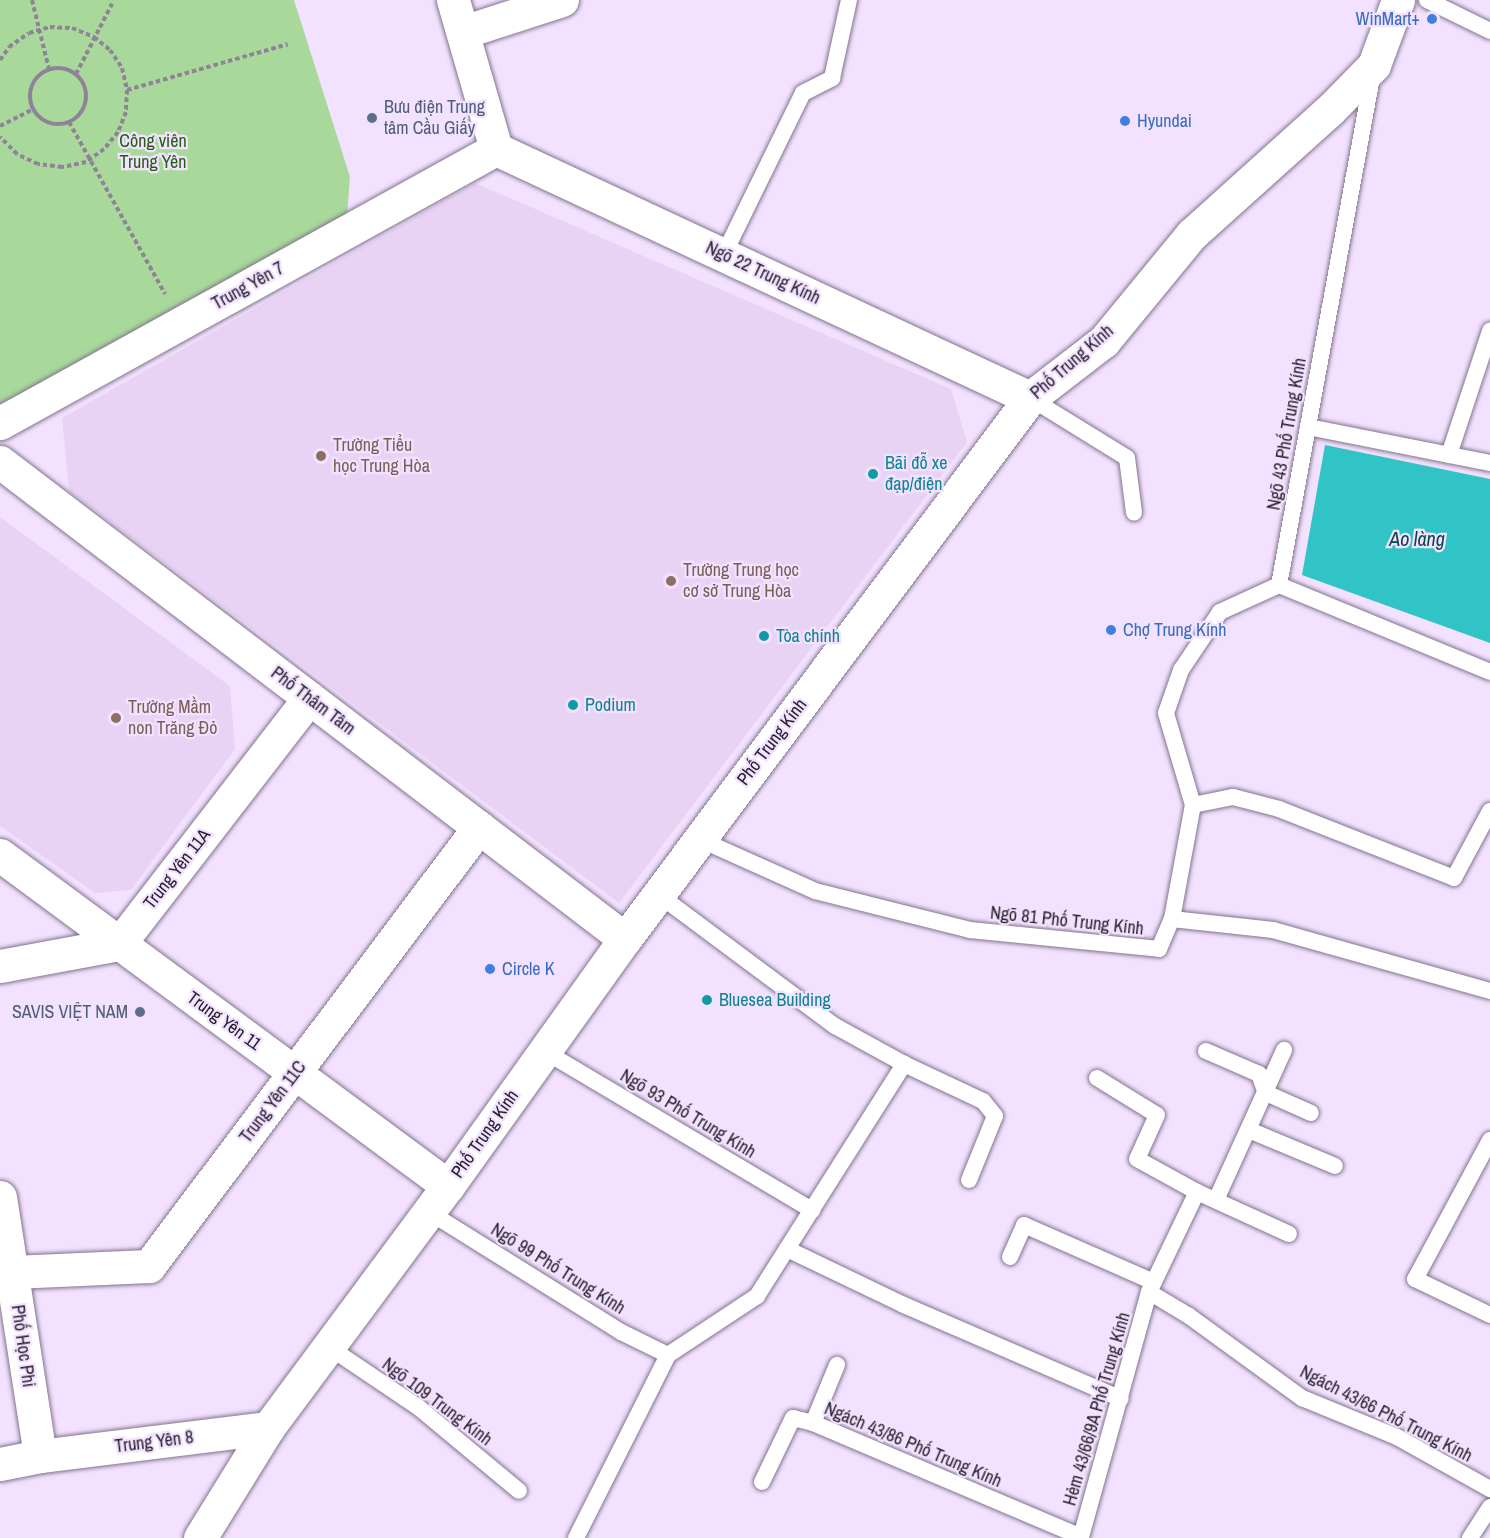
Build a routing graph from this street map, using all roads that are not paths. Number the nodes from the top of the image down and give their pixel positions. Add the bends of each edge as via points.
1 (453, 0) edge
2 (562, 0) edge
3 (849, 0) edge
4 (1398, 0) edge
5 (1427, 0) edge
6 (1490, 31) edge
7 (463, 32) junction
8 (1374, 65) junction
9 (496, 149) junction
10 (724, 254) junction
11 (1490, 331) edge
12 (1030, 398) junction
13 (0, 423) edge
14 (1308, 427) junction
15 (1449, 454) junction
16 (0, 462) edge
17 (1490, 463) edge
18 (1134, 513) dead end
19 (1279, 585) junction
20 (1490, 672) edge
21 (309, 698) junction
22 (1193, 805) junction
23 (1490, 811) edge
24 (479, 827) junction
25 (699, 839) junction
26 (0, 855) edge
27 (660, 895) junction
28 (1172, 919) junction
29 (625, 939) junction
30 (119, 944) junction
31 (0, 966) edge
32 (1490, 992) edge
33 (1284, 1050) dead end
34 (1206, 1051) dead end
35 (544, 1052) junction
36 (904, 1064) junction
37 (295, 1073) junction
38 (1097, 1078) dead end
39 (1266, 1093) junction
40 (1311, 1113) dead end
41 (1249, 1130) junction
42 (1490, 1140) edge
43 (1335, 1166) dead end
44 (969, 1180) dead end
45 (1197, 1192) junction
46 (0, 1197) edge
47 (439, 1199) junction
48 (1216, 1200) junction
49 (812, 1210) junction
50 (1289, 1234) dead end
51 (787, 1249) junction
52 (1010, 1257) dead end
53 (12, 1272) junction
54 (1152, 1287) junction
55 (1490, 1315) edge
56 (329, 1347) junction
57 (668, 1355) junction
58 (837, 1365) dead end
59 (1121, 1399) junction
60 (813, 1423) junction
61 (267, 1428) junction
62 (40, 1456) junction
63 (0, 1464) edge
64 (762, 1482) dead end
65 (1490, 1489) edge
66 (519, 1491) dead end
67 (1490, 1507) edge
68 (205, 1536) edge
69 (576, 1538) edge
70 (1081, 1538) edge
71 (1470, 1538) edge

1 - 7 street
2 - 7 street
3 - 10 lane via 832,78 803,93
4 - 8 street, Phố Trung Kính
5 - 6 lane
7 - 9 street
8 - 12 street, Phố Trung Kính via 1191,236 1104,340
8 - 14 lane, Ngõ 43 Phố Trung Kính
9 - 10 street, Ngõ 22 Trung Kính
9 - 13 street, Trung Yên 7
10 - 12 street, Ngõ 22 Trung Kính
11 - 15 lane
12 - 18 lane via 1128,458
12 - 25 street, Phố Trung Kính
14 - 15 lane
14 - 19 lane, Ngõ 43 Phố Trung Kính
15 - 17 lane
16 - 21 street, Phố Thâm Tâm
19 - 20 lane
19 - 22 lane via 1220,612 1181,670 1166,713
21 - 24 street, Phố Thâm Tâm
21 - 30 street, Trung Yên 11A
22 - 23 lane via 1233,796 1279,809 1454,878
22 - 28 lane
24 - 29 street, Phố Thâm Tâm
24 - 37 street, Trung Yên 11C
25 - 27 street, Phố Trung Kính
25 - 28 lane, Ngõ 81 Phố Trung Kính via 815,891 970,930 1159,949
26 - 30 street, Trung Yên 11
27 - 29 street, Phố Trung Kính
27 - 36 lane via 835,1026
28 - 32 lane via 1273,930
29 - 35 street, Phố Trung Kính
30 - 31 street
30 - 37 street, Trung Yên 11
33 - 39 lane
34 - 39 lane via 1259,1074
35 - 47 street, Phố Trung Kính
35 - 49 lane, Ngõ 93 Phố Trung Kính
36 - 44 lane via 983,1101 995,1116
36 - 49 lane
37 - 47 street, Trung Yên 11
37 - 53 street, Trung Yên 11C via 149,1266
38 - 45 lane via 1157,1115 1137,1159
39 - 40 lane
39 - 41 lane
41 - 43 lane
41 - 48 lane
42 - 55 lane via 1415,1279
45 - 48 lane
45 - 54 lane
46 - 53 street, Phố Học Phi
47 - 56 street, Phố Trung Kính
47 - 57 lane, Ngõ 99 Phố Trung Kính via 621,1332
48 - 50 lane
49 - 51 lane
51 - 57 lane via 757,1296
51 - 59 lane via 914,1310
52 - 54 lane, Ngách 43/66 Phố Trung Kính via 1024,1225
53 - 62 street, Phố Học Phi
54 - 59 lane, Hẻm 43/66/9A Phố Trung Kính
54 - 65 lane, Ngách 43/66 Phố Trung Kính via 1302,1398 1397,1437
56 - 61 street, Phố Trung Kính
56 - 66 lane, Ngõ 109 Trung Kính via 418,1407
57 - 69 lane
58 - 60 lane
59 - 70 lane, Hẻm 43/66/9A Phố Trung Kính
60 - 64 lane, Ngách 43/86 Phố Trung Kính via 793,1418
60 - 70 lane, Ngách 43/86 Phố Trung Kính
61 - 62 street, Trung Yên 8
61 - 68 street, Phố Trung Kính
62 - 63 street
67 - 71 lane

